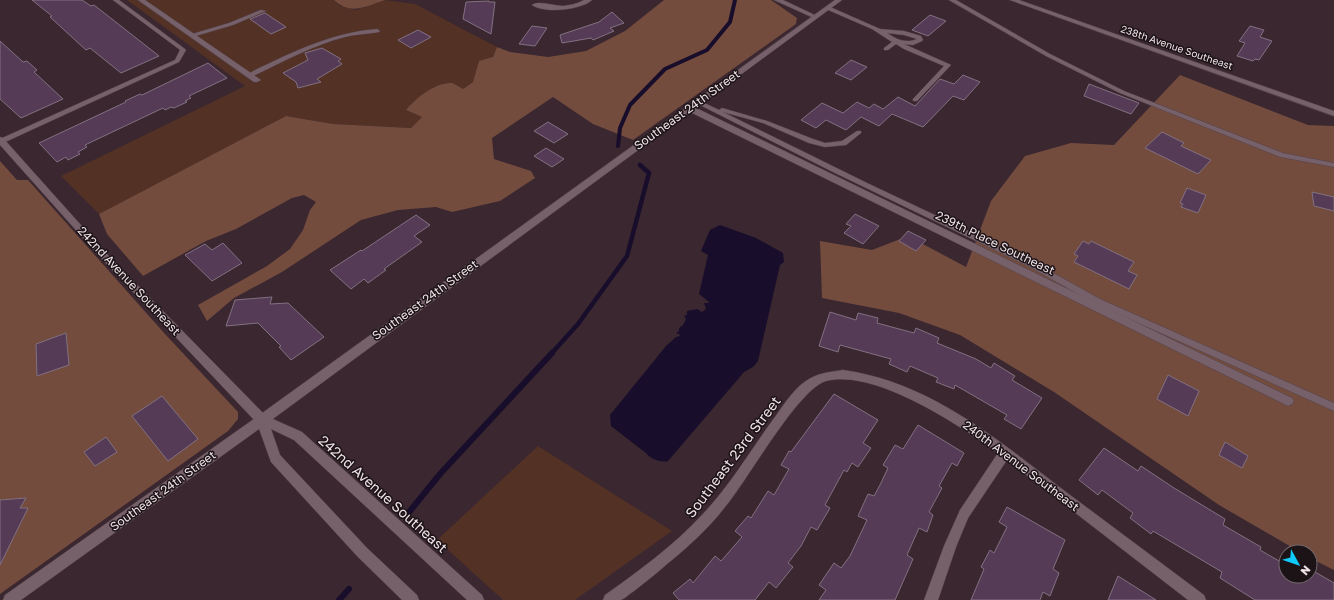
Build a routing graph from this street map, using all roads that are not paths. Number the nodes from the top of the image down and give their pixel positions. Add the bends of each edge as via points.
1 (116, 0) edge
2 (141, 0) edge
3 (589, 0) edge
4 (777, 0) edge
5 (839, 0) edge
6 (952, 0) edge
7 (1013, 0) edge
8 (534, 5) dead end
9 (828, 8) junction
10 (263, 11) dead end
11 (816, 16) junction
12 (377, 31) dead end
13 (878, 31) junction
14 (192, 35) junction
15 (895, 42) junction
16 (886, 50) dead end
17 (251, 75) junction
18 (257, 80) dead end
19 (915, 100) dead end
20 (700, 101) junction
21 (689, 108) junction
22 (1334, 114) edge
23 (859, 132) dead end
24 (1, 141) edge
25 (1334, 165) edge
26 (822, 377) joint
27 (1288, 401) dead end
28 (1334, 407) edge
29 (262, 420) junction
30 (1005, 453) junction
31 (10, 600) edge
32 (412, 600) edge
33 (477, 600) edge
34 (610, 600) edge
35 (931, 600) edge
36 (1199, 600) edge

1 - 24 lane via 183,50 177,61
2 - 14 street
3 - 8 street via 565,8
4 - 11 street
5 - 9 street, Southeast 24th Street
6 - 25 lane via 1055,59 1122,92 1282,155
7 - 22 street, 238th Avenue Southeast
9 - 11 street, Southeast 24th Street
9 - 13 lane
10 - 14 lane via 231,24
11 - 20 street, Southeast 24th Street
12 - 17 lane via 357,32 334,38 304,49
13 - 15 lane
13 - 15 lane via 910,34 919,37 920,40 913,43
14 - 17 street
15 - 16 lane
15 - 19 lane via 948,65
17 - 18 street
20 - 21 street, Southeast 24th Street
20 - 23 lane via 825,145 844,143
20 - 28 lane via 828,168 1098,300
21 - 27 street, 239th Place Southeast
21 - 29 street, Southeast 24th Street
24 - 29 street, 242nd Avenue Southeast via 102,254
26 - 30 street, 240th Avenue Southeast via 843,374 869,378 895,388 952,416
26 - 34 street, Southeast 23rd Street via 799,394 705,522 677,549
29 - 31 street, Southeast 24th Street
29 - 32 street, 242nd Avenue Southeast via 275,458 362,552
29 - 33 street, 242nd Avenue Southeast via 298,436
30 - 35 street via 964,514
30 - 36 street, 240th Avenue Southeast

